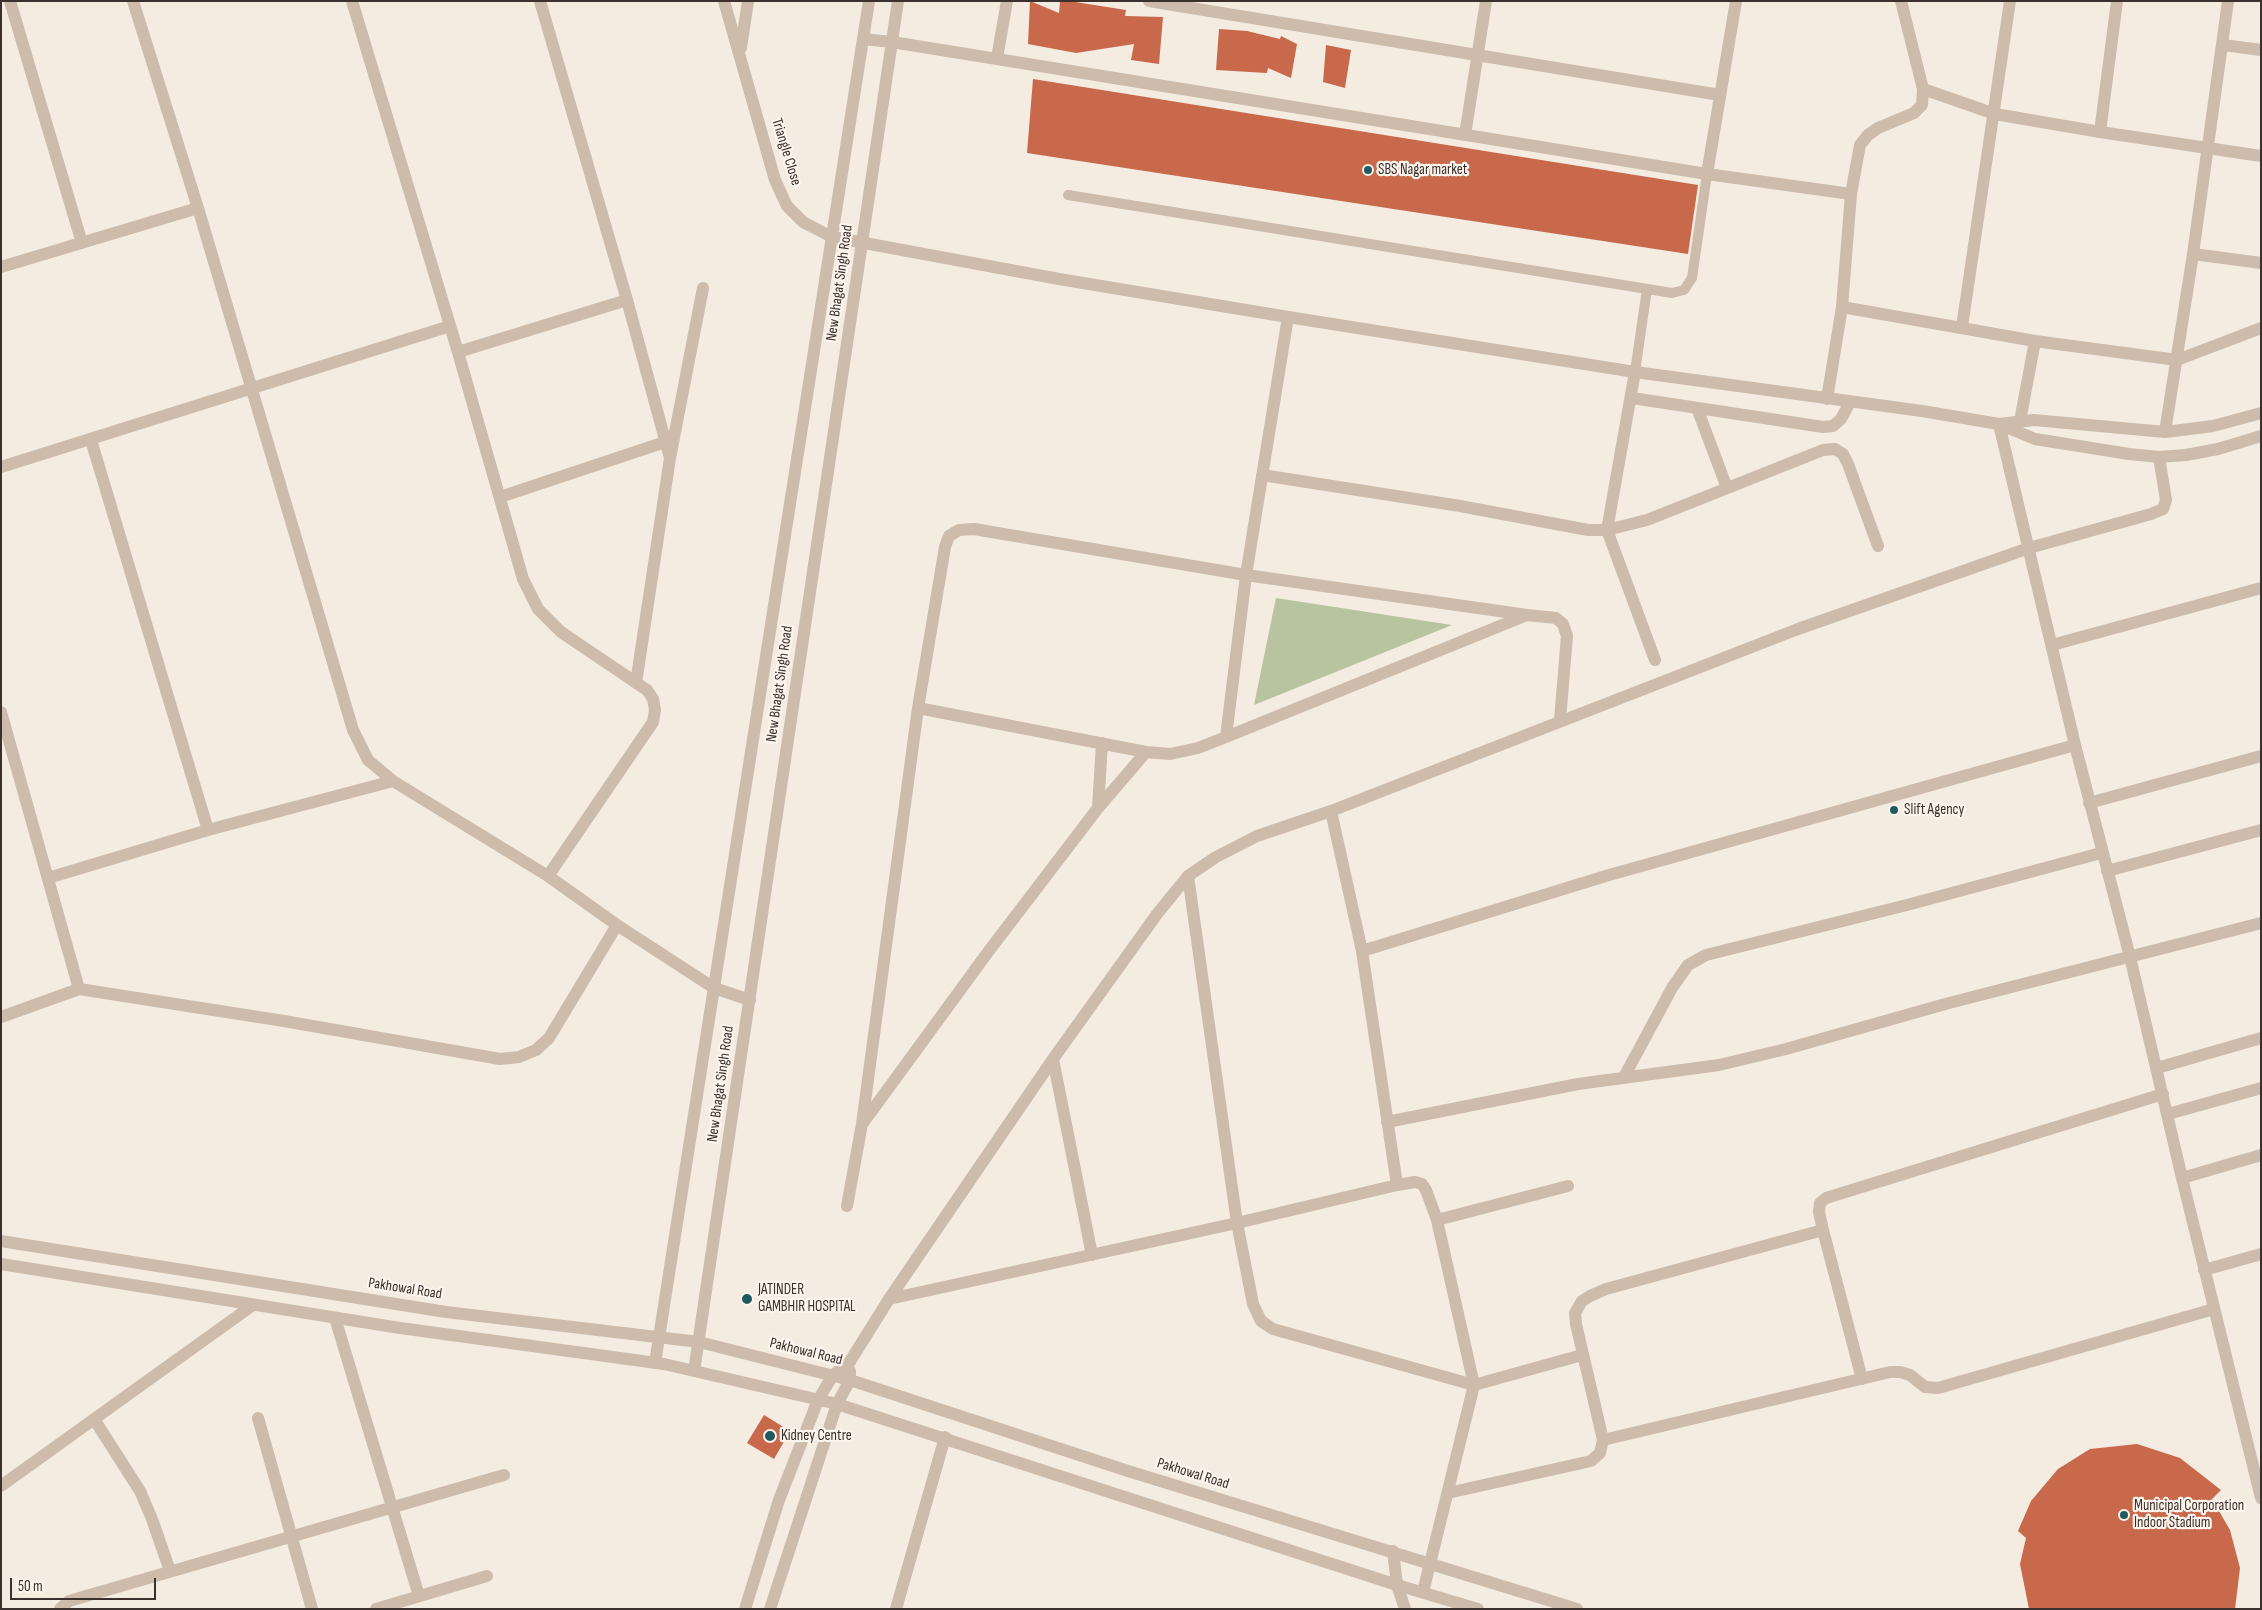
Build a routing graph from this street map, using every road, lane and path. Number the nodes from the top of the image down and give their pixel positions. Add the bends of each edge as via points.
1 (10, 1) edge
2 (133, 1) edge
3 (352, 1) edge
4 (540, 1) edge
5 (724, 1) edge
6 (748, 1) edge
7 (869, 1) edge
8 (898, 1) edge
9 (1007, 1) edge
10 (1149, 1) edge
11 (1486, 1) edge
12 (1736, 1) edge
13 (1901, 1) edge
14 (2010, 1) edge
15 (2117, 1) edge
16 (2228, 1) edge
17 (863, 39) junction
18 (892, 42) junction
19 (2223, 44) junction
20 (2261, 50) edge
21 (740, 53) junction
22 (1478, 55) junction
23 (997, 58) junction
24 (1923, 89) junction
25 (1720, 95) junction
26 (1995, 114) junction
27 (2100, 132) junction
28 (1465, 135) junction
29 (2208, 148) junction
30 (2261, 156) edge
31 (1707, 174) junction
32 (1851, 194) junction
33 (1068, 195) dead end
34 (198, 208) junction
35 (832, 237) junction
36 (82, 243) junction
37 (862, 243) junction
38 (2194, 254) junction
39 (2261, 263) edge
40 (1, 267) edge
41 (703, 288) dead end
42 (1647, 289) junction
43 (627, 300) junction
44 (1842, 307) junction
45 (1288, 317) junction
46 (450, 326) junction
47 (1962, 327) junction
48 (2261, 328) edge
49 (2035, 341) junction
50 (458, 352) junction
51 (2177, 360) junction
52 (1636, 372) junction
53 (250, 390) junction
54 (1632, 398) junction
55 (1827, 399) junction
56 (1850, 402) junction
57 (1697, 408) junction
58 (2261, 413) edge
59 (2020, 421) junction
60 (1999, 424) junction
61 (2165, 432) junction
62 (2261, 436) edge
63 (91, 440) junction
64 (665, 442) junction
65 (2159, 457) junction
66 (670, 458) junction
67 (1, 466) edge
68 (1262, 475) junction
69 (1727, 488) junction
70 (500, 497) junction
71 (1607, 530) junction
72 (1878, 546) dead end
73 (2029, 548) junction
74 (1246, 575) junction
75 (2261, 588) edge
76 (1527, 615) junction
77 (2052, 645) junction
78 (1655, 660) dead end
79 (636, 683) junction
80 (918, 708) junction
81 (1, 712) edge
82 (1560, 720) junction
83 (1226, 737) junction
84 (1102, 743) junction
85 (2075, 745) junction
86 (1146, 752) junction
87 (2261, 756) edge
88 (393, 781) junction
89 (2089, 803) junction
90 (1098, 808) junction
91 (1331, 811) junction
92 (208, 830) junction
93 (2261, 830) edge
94 (2101, 853) junction
95 (2107, 871) junction
96 (548, 876) junction
97 (1188, 876) junction
98 (48, 878) junction
99 (2261, 923) edge
100 (617, 925) junction
101 (1362, 951) junction
102 (2130, 958) junction
103 (714, 988) junction
104 (79, 989) junction
105 (750, 1000) junction
106 (1, 1017) edge
107 (2261, 1038) edge
108 (1053, 1059) junction
109 (2157, 1068) junction
110 (1624, 1077) junction
111 (2261, 1088) edge
112 (2163, 1094) junction
113 (2168, 1114) junction
114 (1387, 1122) junction
115 (862, 1124) junction
116 (2261, 1156) edge
117 (2182, 1178) junction
118 (1396, 1186) junction
119 (1568, 1186) dead end
120 (847, 1206) dead end
121 (1437, 1220) junction
122 (1236, 1223) junction
123 (1824, 1230) junction
124 (1, 1241) edge
125 (2261, 1254) edge
126 (1092, 1255) junction
127 (1, 1264) edge
128 (2204, 1270) junction
129 (889, 1299) junction
130 (253, 1305) junction
131 (2214, 1309) junction
132 (335, 1318) junction
133 (660, 1336) junction
134 (699, 1342) junction
135 (1582, 1355) junction
136 (655, 1363) junction
137 (849, 1363) junction
138 (694, 1371) junction
139 (833, 1375) junction
140 (1862, 1379) junction
141 (850, 1380) junction
142 (1474, 1385) junction
143 (818, 1400) junction
144 (837, 1404) junction
145 (258, 1418) dead end
146 (94, 1419) junction
147 (945, 1437) junction
148 (1603, 1440) junction
149 (504, 1475) dead end
150 (1, 1486) edge
151 (1448, 1493) junction
152 (2261, 1498) edge
153 (390, 1506) junction
154 (292, 1534) junction
155 (1393, 1551) junction
156 (1429, 1562) junction
157 (170, 1571) junction
158 (487, 1576) dead end
159 (1397, 1584) junction
160 (1422, 1592) junction
161 (419, 1596) junction
162 (60, 1609) edge
163 (312, 1609) edge
164 (376, 1609) edge
165 (745, 1609) edge
166 (770, 1609) edge
167 (896, 1609) edge
168 (1405, 1609) edge
169 (1478, 1609) edge
170 (1577, 1609) edge

1 - 36 street
2 - 34 street
3 - 46 street
4 - 43 street
5 - 21 street, Triangle Close
6 - 21 street, Triangle Close
7 - 17 street, New Bhagat Singh Road
8 - 18 street, New Bhagat Singh Road
9 - 23 street
10 - 22 street
11 - 22 street
12 - 25 street
13 - 24 street
14 - 26 street
15 - 27 street
16 - 19 street
17 - 18 street
17 - 35 street, New Bhagat Singh Road
18 - 23 street
18 - 37 street, New Bhagat Singh Road
19 - 20 street
19 - 29 street
21 - 35 street, Triangle Close via 775,180 787,206 803,222
22 - 25 street
22 - 28 street
23 - 28 street
24 - 26 street
24 - 32 street via 1922,105 1914,113 1878,128 1860,145
25 - 31 street
26 - 27 street
26 - 47 street
27 - 29 street
28 - 31 street
29 - 30 street
29 - 38 street
31 - 32 street
31 - 42 lane via 1692,278 1684,290 1672,293
32 - 44 street
33 - 42 lane
34 - 36 street
34 - 53 street
35 - 37 street, Triangle Close
35 - 103 street, New Bhagat Singh Road
36 - 40 street
37 - 45 street, Triangle Close
37 - 105 street, New Bhagat Singh Road
38 - 39 street
38 - 51 street
41 - 66 street
42 - 52 lane
43 - 50 street
43 - 64 street
44 - 47 street
44 - 55 street
45 - 52 street, Triangle Close
45 - 68 street
46 - 50 street
46 - 53 street
47 - 49 street
48 - 51 street
49 - 51 street
49 - 59 street
50 - 70 street
51 - 61 street
52 - 54 street
52 - 55 street, Triangle Close
53 - 63 street
53 - 88 street via 353,730 368,760
54 - 57 street
54 - 71 street
55 - 56 street, Triangle Close
56 - 57 street via 1841,419 1833,426 1823,427
56 - 60 street, Triangle Close
57 - 69 street
58 - 61 street via 2213,426
59 - 60 street
59 - 61 street
60 - 65 street via 2035,439
60 - 73 street
62 - 65 street via 2218,449
63 - 67 street
63 - 92 street
64 - 66 street
64 - 70 street
65 - 73 street via 2166,500 2163,509
66 - 79 street
68 - 71 street via 1588,530
68 - 74 street
69 - 71 street via 1647,520
69 - 72 street via 1824,450 1835,449 1843,454 1848,464
70 - 79 street via 523,578 538,609 561,632
71 - 78 street
73 - 77 street
73 - 82 street via 1798,629
74 - 76 street
74 - 80 street via 974,529 959,530 949,536 945,547
74 - 83 street
75 - 77 street
76 - 82 street via 1556,618 1563,624 1567,636
76 - 83 street
77 - 85 street
79 - 96 street via 653,699 656,710 653,722
80 - 84 street
80 - 115 street
81 - 98 street
82 - 91 street
83 - 86 street via 1170,754
84 - 86 street
84 - 90 street
85 - 89 street
85 - 101 street via 1609,875
86 - 90 street
87 - 89 street
88 - 92 street
88 - 96 street
89 - 94 street
90 - 115 street
91 - 97 street via 1258,836 1216,857
91 - 101 street
92 - 98 street
93 - 95 street
94 - 95 street
94 - 110 street via 1706,955 1688,965 1672,988
95 - 102 street
96 - 100 street
97 - 108 street
97 - 122 street
98 - 104 street
99 - 102 street
100 - 103 street
100 - 104 street via 549,1038 536,1050 500,1060 284,1021
101 - 114 street
102 - 109 street
102 - 110 street via 1719,1065
103 - 105 street
103 - 133 street, New Bhagat Singh Road
104 - 106 street
105 - 134 street, New Bhagat Singh Road
107 - 109 street
108 - 126 street
108 - 129 street
109 - 112 street
110 - 114 street
111 - 113 street
112 - 113 street
112 - 123 street via 1826,1198 1820,1203 1819,1212
113 - 117 street
114 - 118 street
115 - 120 street
116 - 117 street
117 - 128 street
118 - 121 street via 1415,1182 1422,1184
118 - 122 street
119 - 121 street
121 - 142 street
122 - 126 street
122 - 142 street via 1253,1304 1261,1321 1273,1329
123 - 135 street via 1590,1296 1582,1301 1575,1313
123 - 140 street
124 - 133 street, Pakhowal Road via 446,1312
125 - 128 street
126 - 129 street
127 - 130 street
128 - 131 street
129 - 137 street
130 - 132 street
130 - 146 street
131 - 140 street via 1938,1388 1925,1387 1910,1375 1900,1372
131 - 152 street
132 - 136 street
132 - 153 street
133 - 134 street, Pakhowal Road
133 - 136 street, New Bhagat Singh Road
134 - 138 street, New Bhagat Singh Road
134 - 139 street, Pakhowal Road
135 - 142 street
135 - 148 street
136 - 138 street
137 - 139 street
137 - 141 street
138 - 143 street
139 - 141 street, Pakhowal Road
139 - 143 street
140 - 148 street
141 - 144 street
141 - 155 street, Pakhowal Road via 1128,1471
142 - 151 street
143 - 144 street
143 - 165 street via 779,1500
144 - 147 street
144 - 166 street
145 - 154 street
146 - 150 street
146 - 157 street via 140,1492
147 - 159 street
147 - 167 street
148 - 151 street via 1600,1453 1591,1461
149 - 153 street
151 - 156 street
153 - 154 street
153 - 161 street
154 - 157 street
154 - 163 street
155 - 156 street, Pakhowal Road
155 - 159 street
156 - 160 street
156 - 170 street, Pakhowal Road
157 - 162 street via 69,1600
158 - 161 street
159 - 160 street
159 - 168 street
160 - 169 street
161 - 164 street

